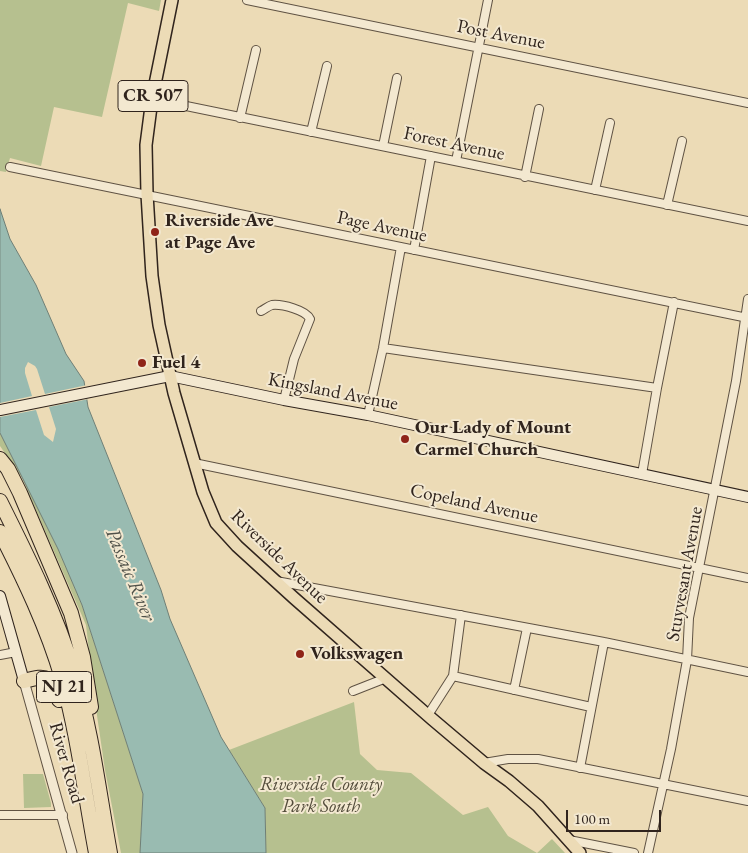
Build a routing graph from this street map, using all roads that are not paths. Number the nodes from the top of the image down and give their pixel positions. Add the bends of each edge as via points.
1 (172, 0) edge
2 (246, 0) edge
3 (488, 0) edge
4 (478, 48) junction
5 (256, 50) dead end
6 (327, 66) dead end
7 (398, 78) dead end
8 (152, 99) junction
9 (748, 103) edge
10 (539, 109) dead end
11 (240, 118) junction
12 (610, 124) dead end
13 (312, 132) junction
14 (682, 141) dead end
15 (383, 146) junction
16 (431, 156) junction
17 (456, 161) junction
18 (10, 167) dead end
19 (525, 176) junction
20 (595, 190) junction
21 (147, 194) junction
22 (667, 205) junction
23 (748, 221) edge
24 (401, 247) junction
25 (414, 250) junction
26 (748, 299) edge
27 (674, 302) junction
28 (260, 311) dead end
29 (747, 318) edge
30 (383, 348) junction
31 (170, 376) junction
32 (657, 388) junction
33 (284, 400) junction
34 (0, 410) edge
35 (368, 416) junction
36 (0, 459) edge
37 (194, 463) junction
38 (642, 474) junction
39 (716, 490) junction
40 (748, 497) edge
41 (0, 501) edge
42 (0, 532) edge
43 (699, 568) junction
44 (748, 578) edge
45 (274, 580) junction
46 (0, 596) edge
47 (460, 615) junction
48 (527, 628) junction
49 (604, 642) junction
50 (16, 652) junction
51 (0, 655) edge
52 (687, 660) junction
53 (748, 672) edge
54 (453, 676) junction
55 (386, 678) junction
56 (24, 681) junction
57 (353, 690) dead end
58 (514, 690) junction
59 (592, 707) junction
60 (428, 715) junction
61 (484, 763) junction
62 (580, 768) junction
63 (95, 769) junction
64 (662, 785) junction
65 (748, 799) edge
66 (0, 815) edge
67 (63, 815) junction
68 (569, 840) junction
69 (95, 850) edge
70 (72, 853) edge
71 (110, 853) edge
72 (580, 853) edge
73 (634, 853) edge
74 (648, 853) edge

1 - 8 main road, Riverside Avenue / CR 507
2 - 4 street, Post Avenue
3 - 4 street
4 - 9 street, Post Avenue
4 - 17 street
5 - 11 street
6 - 13 street
7 - 15 street
8 - 11 street, Forest Avenue
8 - 21 main road, Riverside Avenue / CR 507 via 146,145
10 - 19 street
11 - 13 street, Forest Avenue
12 - 20 street
13 - 15 street, Forest Avenue
14 - 22 street
15 - 16 street, Forest Avenue
16 - 17 street, Forest Avenue
16 - 25 street
17 - 19 street, Forest Avenue
18 - 21 street, Page Avenue
19 - 20 street, Forest Avenue
20 - 22 street, Forest Avenue
21 - 24 street, Page Avenue
21 - 31 main road, Riverside Avenue / CR 507 via 155,300
22 - 23 street, Forest Avenue
24 - 25 street, Page Avenue
24 - 30 street
25 - 27 street, Page Avenue
26 - 29 street, Stuyvesant Avenue
27 - 29 street, Page Avenue
27 - 32 street
28 - 33 street via 271,305 297,309 308,315 310,320 294,359
29 - 39 street, Stuyvesant Avenue
30 - 32 street
30 - 35 street
31 - 33 main road, Kingsland Avenue
31 - 34 main road, Kingsland Avenue
31 - 37 main road, Riverside Avenue / CR 507
32 - 38 street
33 - 35 main road, Kingsland Avenue
35 - 38 main road, Kingsland Avenue
36 - 63 highway via 20,493 76,627 99,751
37 - 43 street, Copeland Avenue
37 - 45 main road, Riverside Avenue / CR 507 via 216,523
38 - 39 main road, Kingsland Avenue
39 - 40 main road, Kingsland Avenue
39 - 43 street, Stuyvesant Avenue
41 - 63 highway, NJ 21 via 60,629 81,696
42 - 69 highway, NJ 21 via 38,612 62,678
43 - 44 street, Copeland Avenue
43 - 52 street, Stuyvesant Avenue
45 - 47 street
45 - 55 main road, Riverside Avenue / CR 507
46 - 50 main road, River Road
47 - 48 street
47 - 54 street
48 - 49 street
48 - 58 street
49 - 52 street
49 - 59 street
50 - 51 street
50 - 56 main road, River Road
52 - 53 street
52 - 64 street, Stuyvesant Avenue
54 - 58 street
54 - 60 street
55 - 57 street
55 - 60 main road, Riverside Avenue / CR 507
56 - 67 street, River Road
56 - 69 highway via 46,677 53,684
58 - 59 street
59 - 62 street
60 - 61 main road, Riverside Avenue / CR 507
61 - 62 street via 523,758
61 - 68 main road, Riverside Avenue / CR 507 via 538,806
62 - 64 street
63 - 71 highway, NJ 21
64 - 65 street
64 - 74 street, Stuyvesant Avenue
66 - 67 street
67 - 70 street, River Road
68 - 72 main road, Riverside Avenue / CR 507
68 - 73 street

